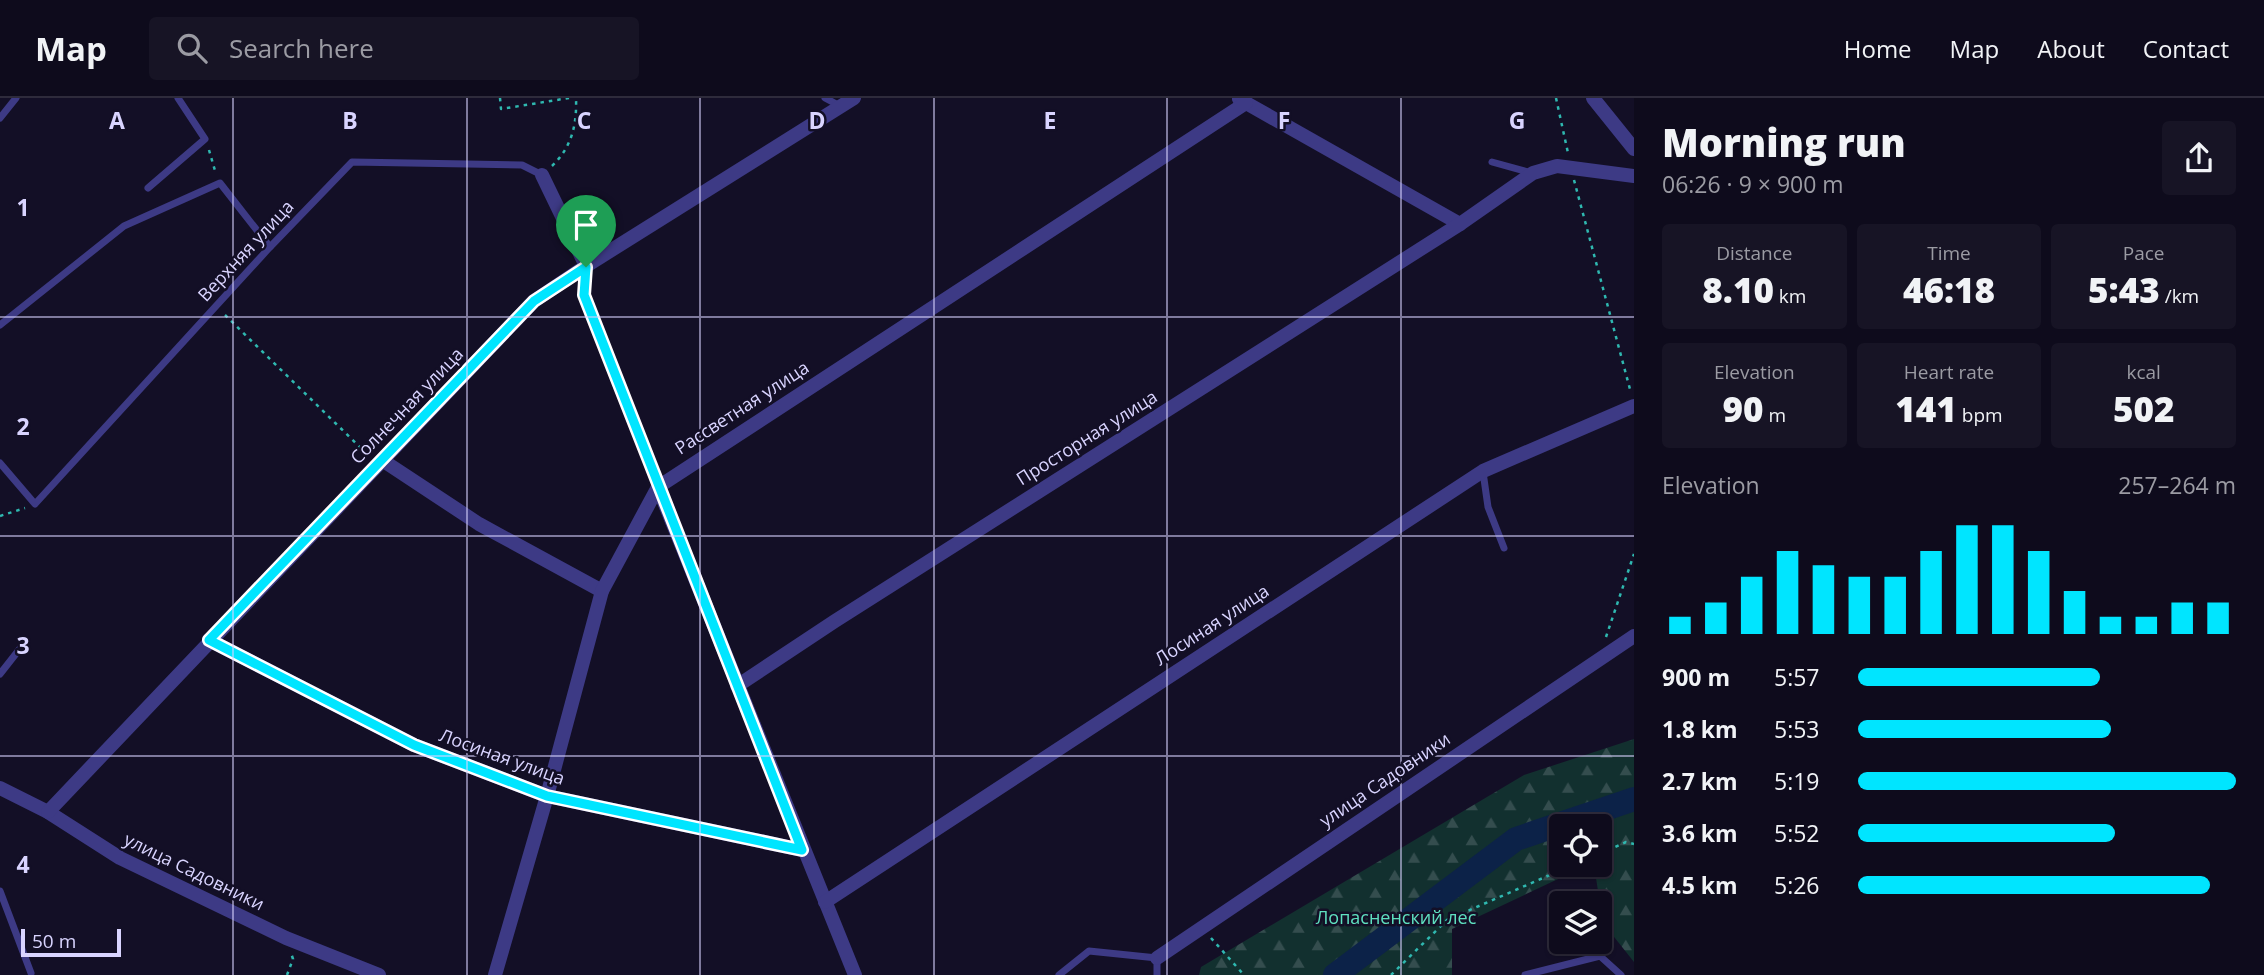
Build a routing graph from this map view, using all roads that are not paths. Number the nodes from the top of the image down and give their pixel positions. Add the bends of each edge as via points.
1 (16, 98) edge
2 (178, 98) edge
3 (825, 98) edge
4 (854, 98) edge
5 (1593, 98) edge
6 (1241, 101) edge
7 (841, 107) junction
8 (0, 117) edge
9 (1634, 149) edge
10 (1492, 162) dead end
11 (1533, 173) junction
12 (542, 175) joint
13 (1634, 176) edge
14 (148, 188) dead end
15 (1460, 224) junction
16 (270, 247) junction
17 (586, 267) junction
18 (0, 325) edge
19 (1634, 405) edge
20 (380, 462) junction
21 (0, 463) edge
22 (1483, 471) junction
23 (658, 487) junction
24 (1504, 548) dead end
25 (602, 591) junction
26 (1634, 636) edge
27 (209, 640) junction
28 (22, 646) dead end
29 (0, 674) edge
30 (737, 686) junction
31 (0, 788) edge
32 (547, 796) junction
33 (48, 812) junction
34 (802, 850) junction
35 (0, 891) edge
36 (825, 902) junction
37 (1157, 958) junction
38 (31, 973) dead end
39 (379, 975) edge
40 (495, 975) edge
41 (855, 975) edge
42 (1059, 975) edge
43 (1157, 975) edge
44 (1525, 975) edge
45 (1622, 975) edge

1 - 8 lane
2 - 14 lane via 205,139
3 - 7 lane
4 - 7 street, Солнечная улица
5 - 9 street
6 - 15 street
6 - 23 street, Рассветная улица
7 - 17 street, Солнечная улица
10 - 11 lane
11 - 13 street via 1557,166
11 - 15 street, Просторная улица
12 - 16 lane, Верхняя улица via 522,166 352,162
12 - 17 street
15 - 30 street, Просторная улица
16 - 18 lane via 219,183 124,226
16 - 21 lane, Верхняя улица via 35,504
17 - 20 street, Солнечная улица via 534,301
17 - 23 lane via 584,295
19 - 22 street, Лосиная улица
20 - 25 street via 479,524
20 - 27 street, Солнечная улица
22 - 24 lane via 1488,506
22 - 36 street, Лосиная улица
23 - 25 street, Рассветная улица
23 - 30 street
25 - 32 street, Рассветная улица
26 - 37 street, улица Садовники
27 - 32 street, Лосиная улица via 414,745
27 - 33 street, Солнечная улица
28 - 29 lane
30 - 34 street
31 - 33 street, улица Садовники
32 - 34 street, Лосиная улица
32 - 40 street, Рассветная улица
33 - 39 street, улица Садовники via 120,858 286,938
34 - 36 street
35 - 38 lane
36 - 41 street
37 - 42 lane via 1088,951
37 - 43 lane
44 - 45 lane via 1600,956

